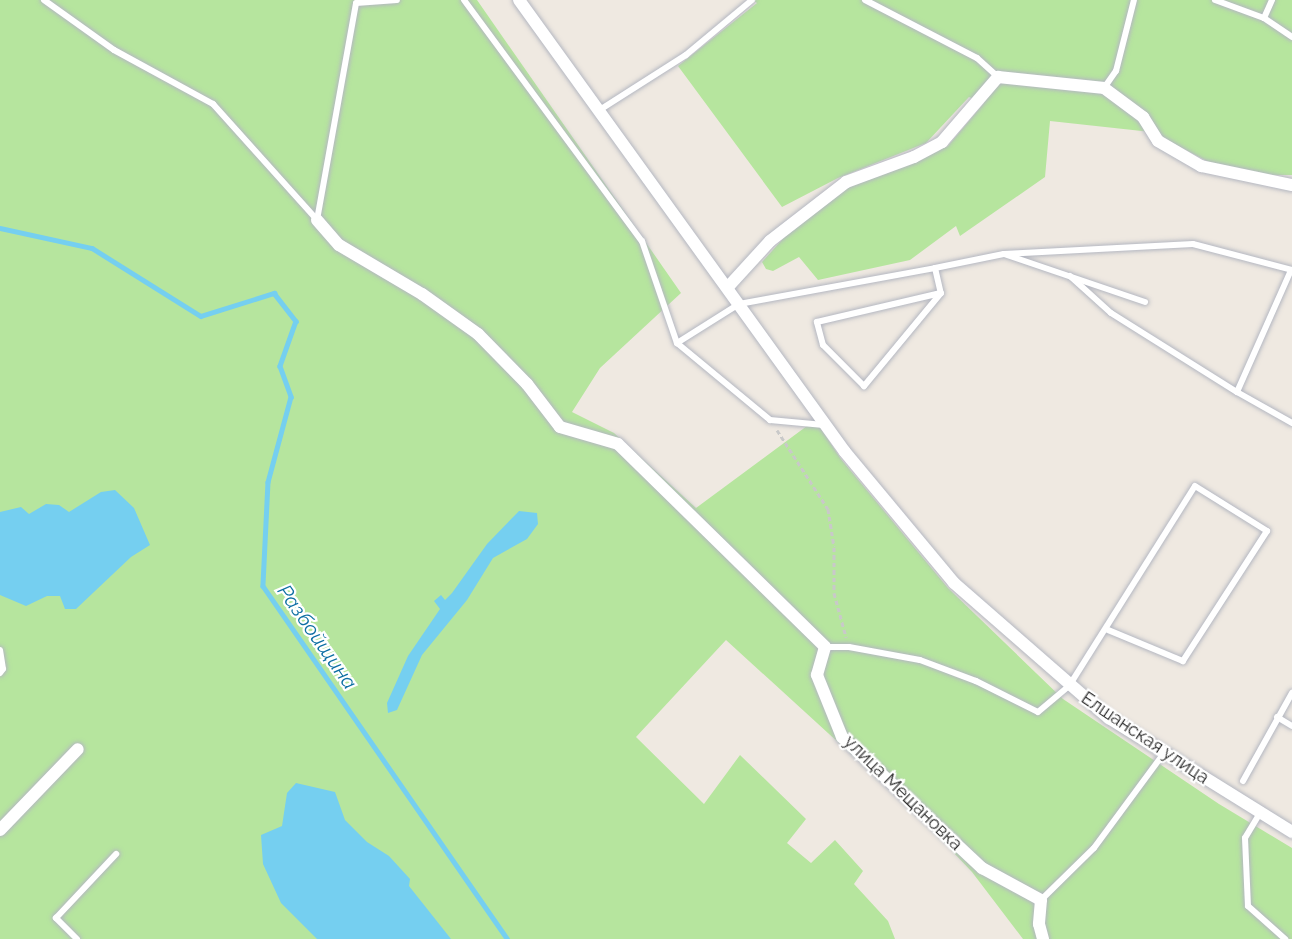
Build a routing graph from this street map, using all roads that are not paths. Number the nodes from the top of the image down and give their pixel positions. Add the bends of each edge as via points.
1 (44, 0) edge
2 (397, 0) edge
3 (464, 0) edge
4 (519, 0) edge
5 (752, 0) edge
6 (865, 0) edge
7 (1134, 0) edge
8 (1215, 0) edge
9 (1272, 0) edge
10 (875, 2) edge
11 (1264, 18) junction
12 (1292, 36) edge
13 (998, 77) junction
14 (1104, 88) junction
15 (598, 112) junction
16 (1292, 185) edge
17 (316, 220) junction
18 (1004, 254) junction
19 (934, 268) junction
20 (1292, 270) edge
21 (1070, 276) junction
22 (728, 287) junction
23 (941, 293) junction
24 (1145, 302) dead end
25 (739, 304) junction
26 (677, 343) junction
27 (1237, 392) junction
28 (1292, 423) edge
29 (827, 426) junction
30 (1107, 630) junction
31 (825, 647) junction
32 (0, 650) edge
33 (0, 673) edge
34 (1070, 686) junction
35 (1292, 693) edge
36 (1277, 717) junction
37 (1292, 726) edge
38 (78, 749) dead end
39 (1164, 753) junction
40 (1243, 781) dead end
41 (1260, 813) junction
42 (0, 830) edge
43 (1292, 832) edge
44 (116, 854) dead end
45 (1041, 900) junction
46 (77, 939) edge
47 (1043, 939) edge
48 (1285, 939) edge

1 - 17 lane via 114,50 213,104
2 - 17 lane via 356,3
3 - 26 lane via 642,241
4 - 15 street, Елшанская улица
5 - 15 lane via 686,55
6 - 10 lane
7 - 14 lane via 1116,71
8 - 11 lane
9 - 11 lane
10 - 13 lane via 977,58
11 - 12 lane
13 - 14 street
13 - 22 street via 942,142 915,157 846,182 770,241
14 - 16 street via 1143,117 1158,141 1200,166
15 - 22 street, Елшанская улица
17 - 31 street via 339,245 422,294 478,334 527,384 560,427 618,444
18 - 19 lane
18 - 20 lane via 1193,244
18 - 21 lane
19 - 23 lane
19 - 25 lane
20 - 27 lane
21 - 24 lane
21 - 27 lane via 1111,313
22 - 25 street, Елшанская улица
23 - 23 lane via 864,386 823,345 817,322
25 - 26 lane
25 - 29 street, Елшанская улица
26 - 29 lane via 770,420
27 - 28 lane
29 - 34 street, Елшанская улица via 954,583
30 - 30 lane via 1195,486 1267,531 1183,661
30 - 34 lane
31 - 34 lane via 849,647 920,660 976,681 1038,712
31 - 45 street, улица Мещановка via 817,675 842,737 982,868
32 - 33 lane
34 - 39 street, Елшанская улица via 1108,718
35 - 36 lane
36 - 37 lane
36 - 40 lane
38 - 42 street
39 - 41 street, Елшанская улица
39 - 45 lane via 1094,848
41 - 43 street, Елшанская улица
41 - 48 lane via 1245,838 1248,906
44 - 46 lane via 56,918
45 - 47 street via 1039,924

